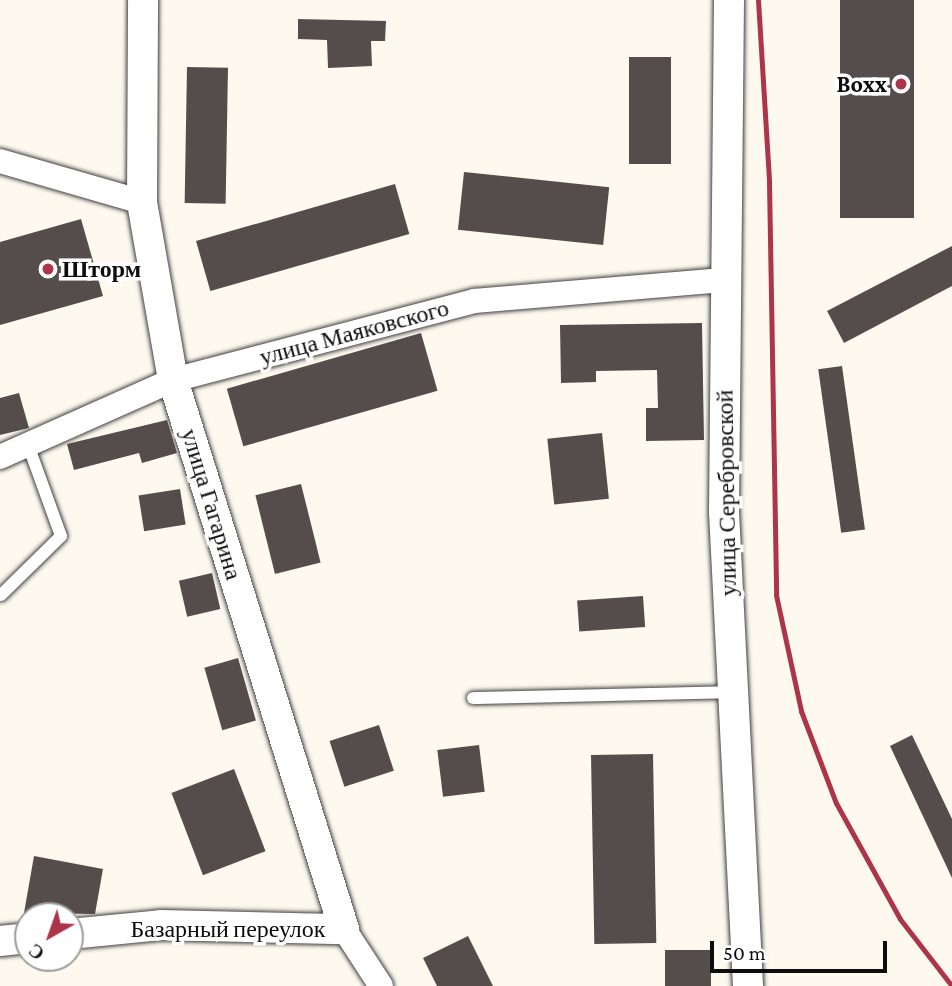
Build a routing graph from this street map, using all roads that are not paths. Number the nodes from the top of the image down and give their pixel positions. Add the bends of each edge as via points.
1 (143, 0) edge
2 (729, 0) edge
3 (0, 161) edge
4 (142, 202) junction
5 (726, 280) junction
6 (173, 380) junction
7 (28, 445) junction
8 (0, 457) edge
9 (2, 595) edge
10 (732, 691) junction
11 (473, 698) dead end
12 (344, 929) junction
13 (84, 933) edge
14 (381, 986) edge
15 (748, 986) edge

1 - 4 street, улица Гагарина
2 - 5 street, улица Серебровской
3 - 4 street
4 - 6 street, улица Гагарина
5 - 6 street, улица Маяковского via 474,301
5 - 10 street, улица Серебровской via 724,512
6 - 7 street, улица Маяковского
6 - 12 street, улица Гагарина
7 - 8 street, улица Маяковского
7 - 9 lane via 61,536
10 - 11 lane
10 - 15 street, улица Серебровской
12 - 13 street, Базарный переулок via 161,925
12 - 14 street, улица Гагарина

